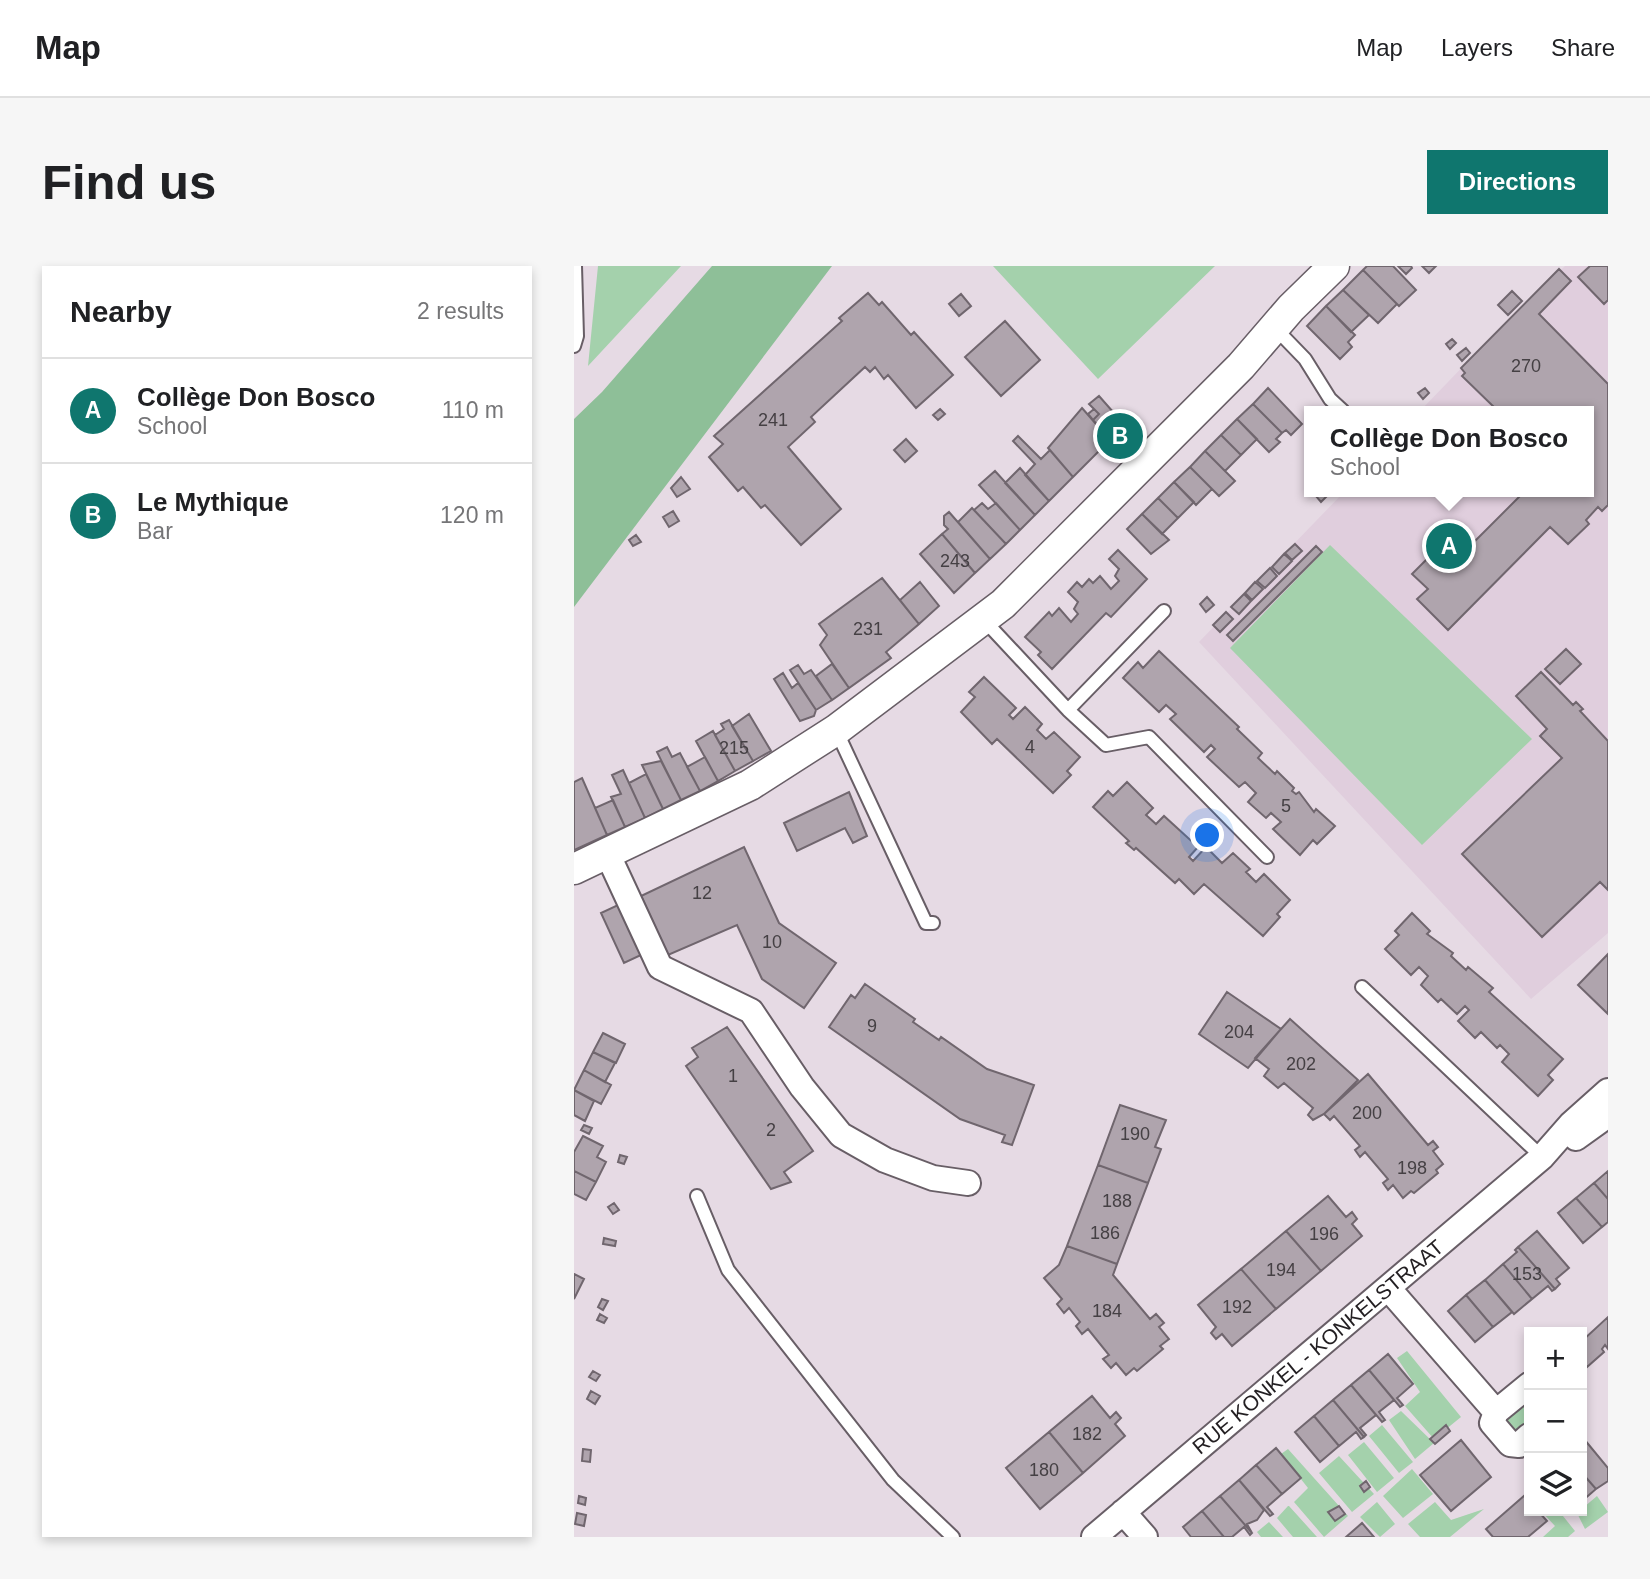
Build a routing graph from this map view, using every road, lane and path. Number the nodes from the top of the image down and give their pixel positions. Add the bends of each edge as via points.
1 (575, 266) edge
2 (1334, 266) edge
3 (1275, 328) junction
4 (574, 346) edge
5 (1338, 406) edge
6 (1164, 611) dead end
7 (982, 619) junction
8 (1068, 709) junction
9 (836, 730) junction
10 (608, 855) junction
11 (1267, 856) dead end
12 (574, 869) edge
13 (933, 923) dead end
14 (1362, 987) dead end
15 (1608, 1091) edge
16 (1608, 1115) edge
17 (1542, 1157) junction
18 (968, 1183) dead end
19 (697, 1196) dead end
20 (1388, 1288) junction
21 (1524, 1389) edge
22 (1496, 1412) junction
23 (1524, 1440) edge
24 (1123, 1513) junction
25 (953, 1537) edge
26 (1094, 1537) edge
27 (1145, 1537) edge

1 - 4 lane
2 - 3 street
3 - 5 lane via 1305,359
3 - 7 street via 1003,604
6 - 8 lane
7 - 8 lane
7 - 9 street
8 - 11 lane via 1106,745 1149,737
9 - 10 street via 750,785
9 - 13 lane via 926,923
10 - 12 street
10 - 18 street via 660,967 751,1011 841,1135 885,1160 933,1178
14 - 17 lane
15 - 17 street, RUE KONKEL - KONKELSTRAAT
16 - 17 street, RUE KONKEL - KONKELSTRAAT
17 - 20 street, RUE KONKEL - KONKELSTRAAT
19 - 25 lane via 728,1270 893,1480
20 - 22 street
20 - 24 street, RUE KONKEL - KONKELSTRAAT
21 - 22 street
22 - 23 street via 1492,1423 1510,1444
24 - 26 street, RUE KONKEL - KONKELSTRAAT
24 - 27 street

